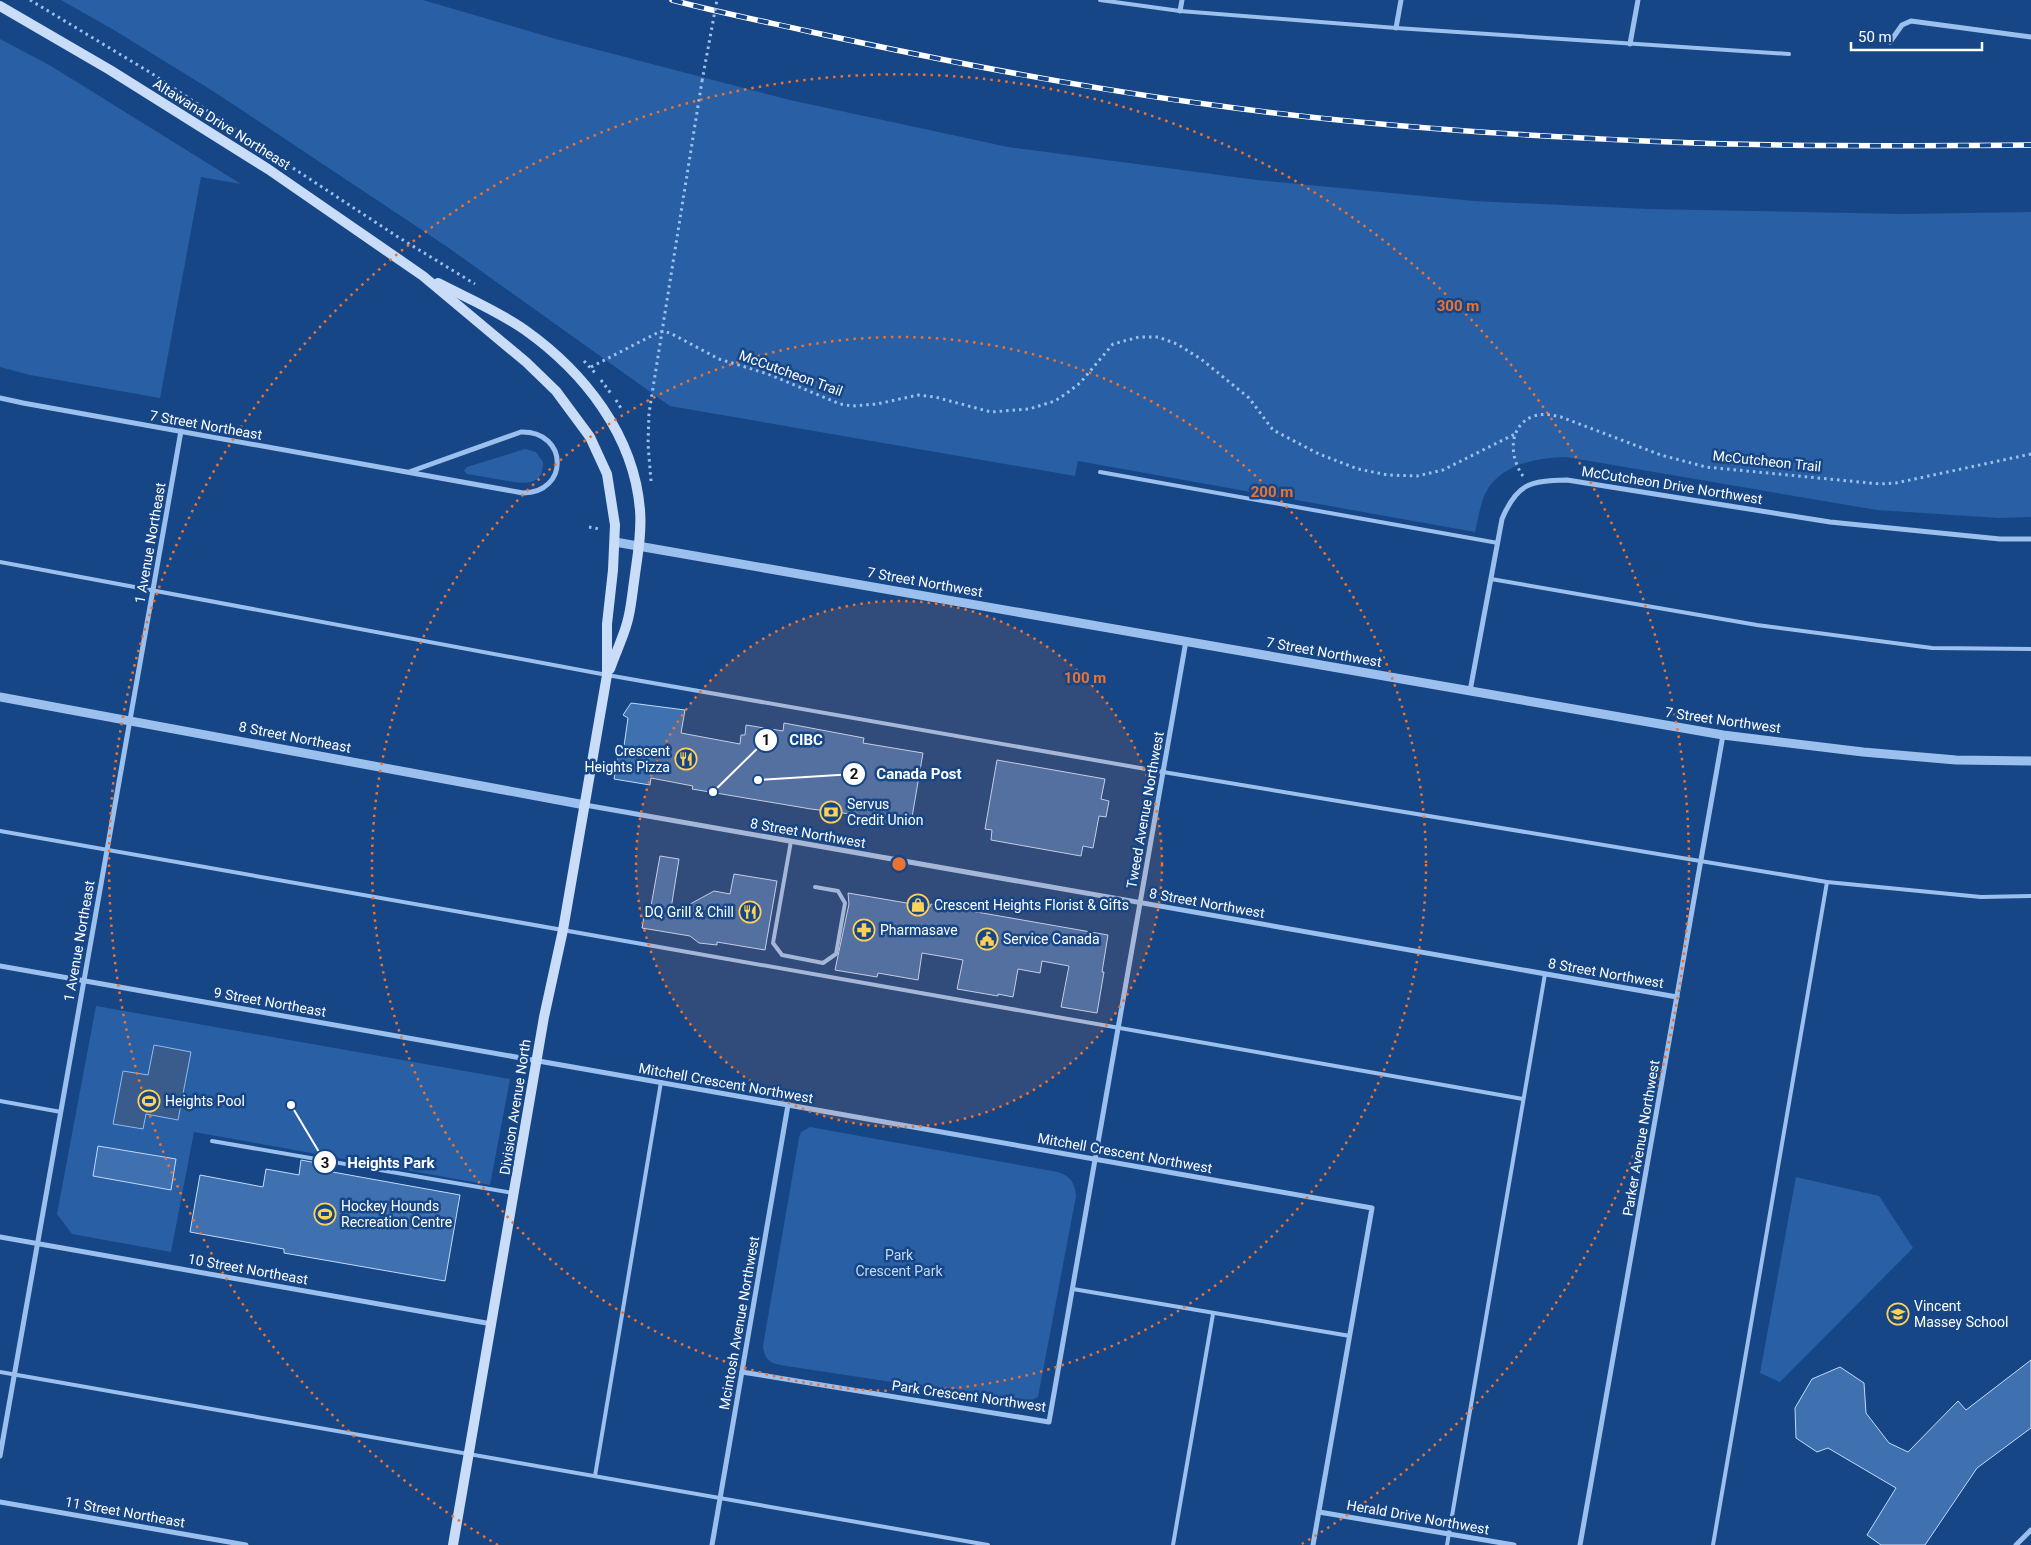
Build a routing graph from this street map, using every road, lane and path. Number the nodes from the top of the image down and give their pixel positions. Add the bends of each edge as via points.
1 (30, 0) edge
2 (717, 0) edge
3 (1100, 0) edge
4 (1182, 0) edge
5 (1401, 0) edge
6 (1638, 0) edge
7 (0, 6) edge
8 (1180, 11) junction
9 (1396, 28) junction
10 (2031, 37) edge
11 (1890, 42) dead end
12 (1630, 44) junction
13 (1789, 54) dead end
14 (270, 152) dead end
15 (286, 163) dead end
16 (423, 276) junction
17 (476, 285) dead end
18 (664, 331) junction
19 (577, 355) dead end
20 (0, 398) edge
21 (181, 431) junction
22 (1515, 434) junction
23 (2031, 454) edge
24 (409, 472) junction
25 (1100, 472) dead end
26 (1529, 485) junction
27 (651, 486) dead end
28 (636, 488) joint
29 (611, 492) joint
30 (589, 527) dead end
31 (600, 529) dead end
32 (2031, 539) edge
33 (616, 542) junction
34 (1498, 543) junction
35 (639, 547) junction
36 (0, 562) edge
37 (1491, 579) junction
38 (153, 590) junction
39 (1186, 641) junction
40 (2031, 649) edge
41 (607, 675) junction
42 (1470, 691) junction
43 (0, 697) edge
44 (130, 720) junction
45 (1722, 735) junction
46 (2031, 761) edge
47 (1163, 772) junction
48 (585, 805) junction
49 (0, 831) edge
50 (791, 841) junction
51 (107, 850) junction
52 (1700, 860) junction
53 (1827, 882) junction
54 (814, 886) dead end
55 (2031, 896) edge
56 (1141, 902) junction
57 (563, 930) junction
58 (0, 966) edge
59 (1544, 974) junction
60 (84, 980) junction
61 (1677, 997) junction
62 (1119, 1028) junction
63 (537, 1061) junction
64 (661, 1082) junction
65 (1523, 1099) junction
66 (0, 1101) edge
67 (788, 1105) junction
68 (61, 1112) junction
69 (212, 1141) dead end
70 (1096, 1160) junction
71 (515, 1194) junction
72 (0, 1237) edge
73 (38, 1243) junction
74 (1073, 1289) junction
75 (1213, 1314) junction
76 (492, 1324) junction
77 (1350, 1336) junction
78 (0, 1372) edge
79 (742, 1372) junction
80 (14, 1374) junction
81 (469, 1454) junction
82 (0, 1456) edge
83 (594, 1476) junction
84 (720, 1498) junction
85 (0, 1502) edge
86 (1319, 1512) junction
87 (2031, 1530) edge
88 (1449, 1534) junction
89 (246, 1545) edge
90 (453, 1545) edge
91 (712, 1545) edge
92 (988, 1545) edge
93 (1173, 1545) edge
94 (1313, 1545) edge
95 (1447, 1545) edge
96 (1514, 1545) edge
97 (1580, 1545) edge
98 (1713, 1545) edge
99 (2016, 1545) edge

1 - 14 path
2 - 18 path, bridge
3 - 8 lane
4 - 8 street
5 - 9 street
6 - 12 street
7 - 16 main road, Altawana Drive Northeast via 268,169
8 - 9 lane
9 - 12 lane
10 - 11 street via 1911,21 1902,25
12 - 13 lane
15 - 17 path
16 - 28 main road, Altawana Drive Northeast via 524,329 570,368 588,387 618,432
16 - 29 main road, Altawana Drive Northeast via 556,391 590,437 607,474
18 - 19 path via 591,367
18 - 22 path, McCutcheon Trail via 719,359 768,374 840,404 870,405 918,395 991,412 1028,409 1055,401 1080,383 1113,344 1139,337 1158,337 1201,358 1249,398 1273,430 1319,454 1358,469 1388,475 1417,476 1443,470
18 - 27 path via 649,413
20 - 21 street, 7 Street Northeast
21 - 24 street, 7 Street Northeast
21 - 38 street, 1 Avenue Northeast
22 - 23 path, McCutcheon Trail via 1526,420 1546,414 1706,467 1880,484
22 - 26 path via 1512,443 1514,460
24 - 24 street, 7 Street Northeast via 532,493 549,483 558,466 554,447 540,434 521,432
25 - 34 lane
26 - 32 street, McCutcheon Drive Northwest via 1567,480 1830,522 2000,539
26 - 34 street, McCutcheon Drive Northwest via 1510,501 1502,519
28 - 35 main road, Division Avenue North via 640,508
29 - 33 main road, Division Avenue North
30 - 31 path
33 - 35 street, 7 Street Northwest
33 - 41 main road, Division Avenue North via 607,624
34 - 37 street, McCutcheon Drive Northwest
35 - 39 street, 7 Street Northwest
35 - 41 main road, Division Avenue North via 627,623
36 - 38 lane
37 - 40 lane via 1757,625 1932,648
37 - 42 street, McCutcheon Drive Northwest
38 - 41 lane
38 - 44 street, 1 Avenue Northeast
39 - 42 street, 7 Street Northwest
39 - 47 street, Tweed Avenue Northwest
41 - 47 lane
41 - 48 main road, Division Avenue North
42 - 45 street, 7 Street Northwest
43 - 44 street, 8 Street Northeast
44 - 48 street, 8 Street Northeast
44 - 51 street, 1 Avenue Northeast
45 - 46 street, 7 Street Northwest via 1956,760
45 - 52 street, Parker Avenue Northwest
47 - 52 lane
47 - 56 street, Tweed Avenue Northwest
48 - 50 street, 8 Street Northwest
48 - 57 main road, Division Avenue North
49 - 51 lane
50 - 54 lane via 773,943 782,955 823,963 836,954 845,902 838,891
50 - 56 street, 8 Street Northwest
51 - 57 lane
51 - 60 street, 1 Avenue Northeast
52 - 53 lane
52 - 61 street, Parker Avenue Northwest
53 - 55 lane via 1981,897
53 - 98 lane
56 - 59 street, 8 Street Northwest
56 - 62 street, Tweed Avenue Northwest
57 - 62 lane
57 - 63 main road, Division Avenue North
58 - 60 street, 9 Street Northeast
59 - 61 street, 8 Street Northwest
59 - 65 lane
60 - 63 street, 9 Street Northeast
60 - 68 street, 1 Avenue Northeast
61 - 97 street, Parker Avenue Northwest
62 - 65 lane
62 - 70 street, Tweed Avenue Northwest
63 - 64 street, Mitchell Crescent Northwest
63 - 71 main road, Division Avenue North
64 - 67 street, Mitchell Crescent Northwest
64 - 83 lane
65 - 88 lane
66 - 68 lane
67 - 70 street, Mitchell Crescent Northwest
67 - 79 street, Mcintosh Avenue Northwest
68 - 73 street, 1 Avenue Northeast
69 - 71 lane
70 - 74 street, Park Crescent Northwest
70 - 77 street, Mitchell Crescent Northwest via 1372,1208
71 - 76 main road, Division Avenue North
72 - 73 street, 10 Street Northeast
73 - 76 street, 10 Street Northeast
73 - 80 street, 1 Avenue Northeast
74 - 75 lane
74 - 79 street, Park Crescent Northwest via 1049,1422
75 - 77 lane
75 - 93 lane
76 - 81 main road, Division Avenue North
77 - 86 street, Mitchell Crescent Northwest
78 - 80 lane
79 - 84 street, Mcintosh Avenue Northwest
80 - 81 lane
80 - 82 street, 1 Avenue Northeast
81 - 83 lane
81 - 90 main road, Division Avenue North
83 - 84 lane
84 - 91 street, Mcintosh Avenue Northwest
84 - 92 lane
85 - 89 street, 11 Street Northeast
86 - 88 street, Herald Drive Northwest
86 - 94 street, Mitchell Crescent Northwest
87 - 99 street
88 - 95 lane
88 - 96 street, Herald Drive Northwest

